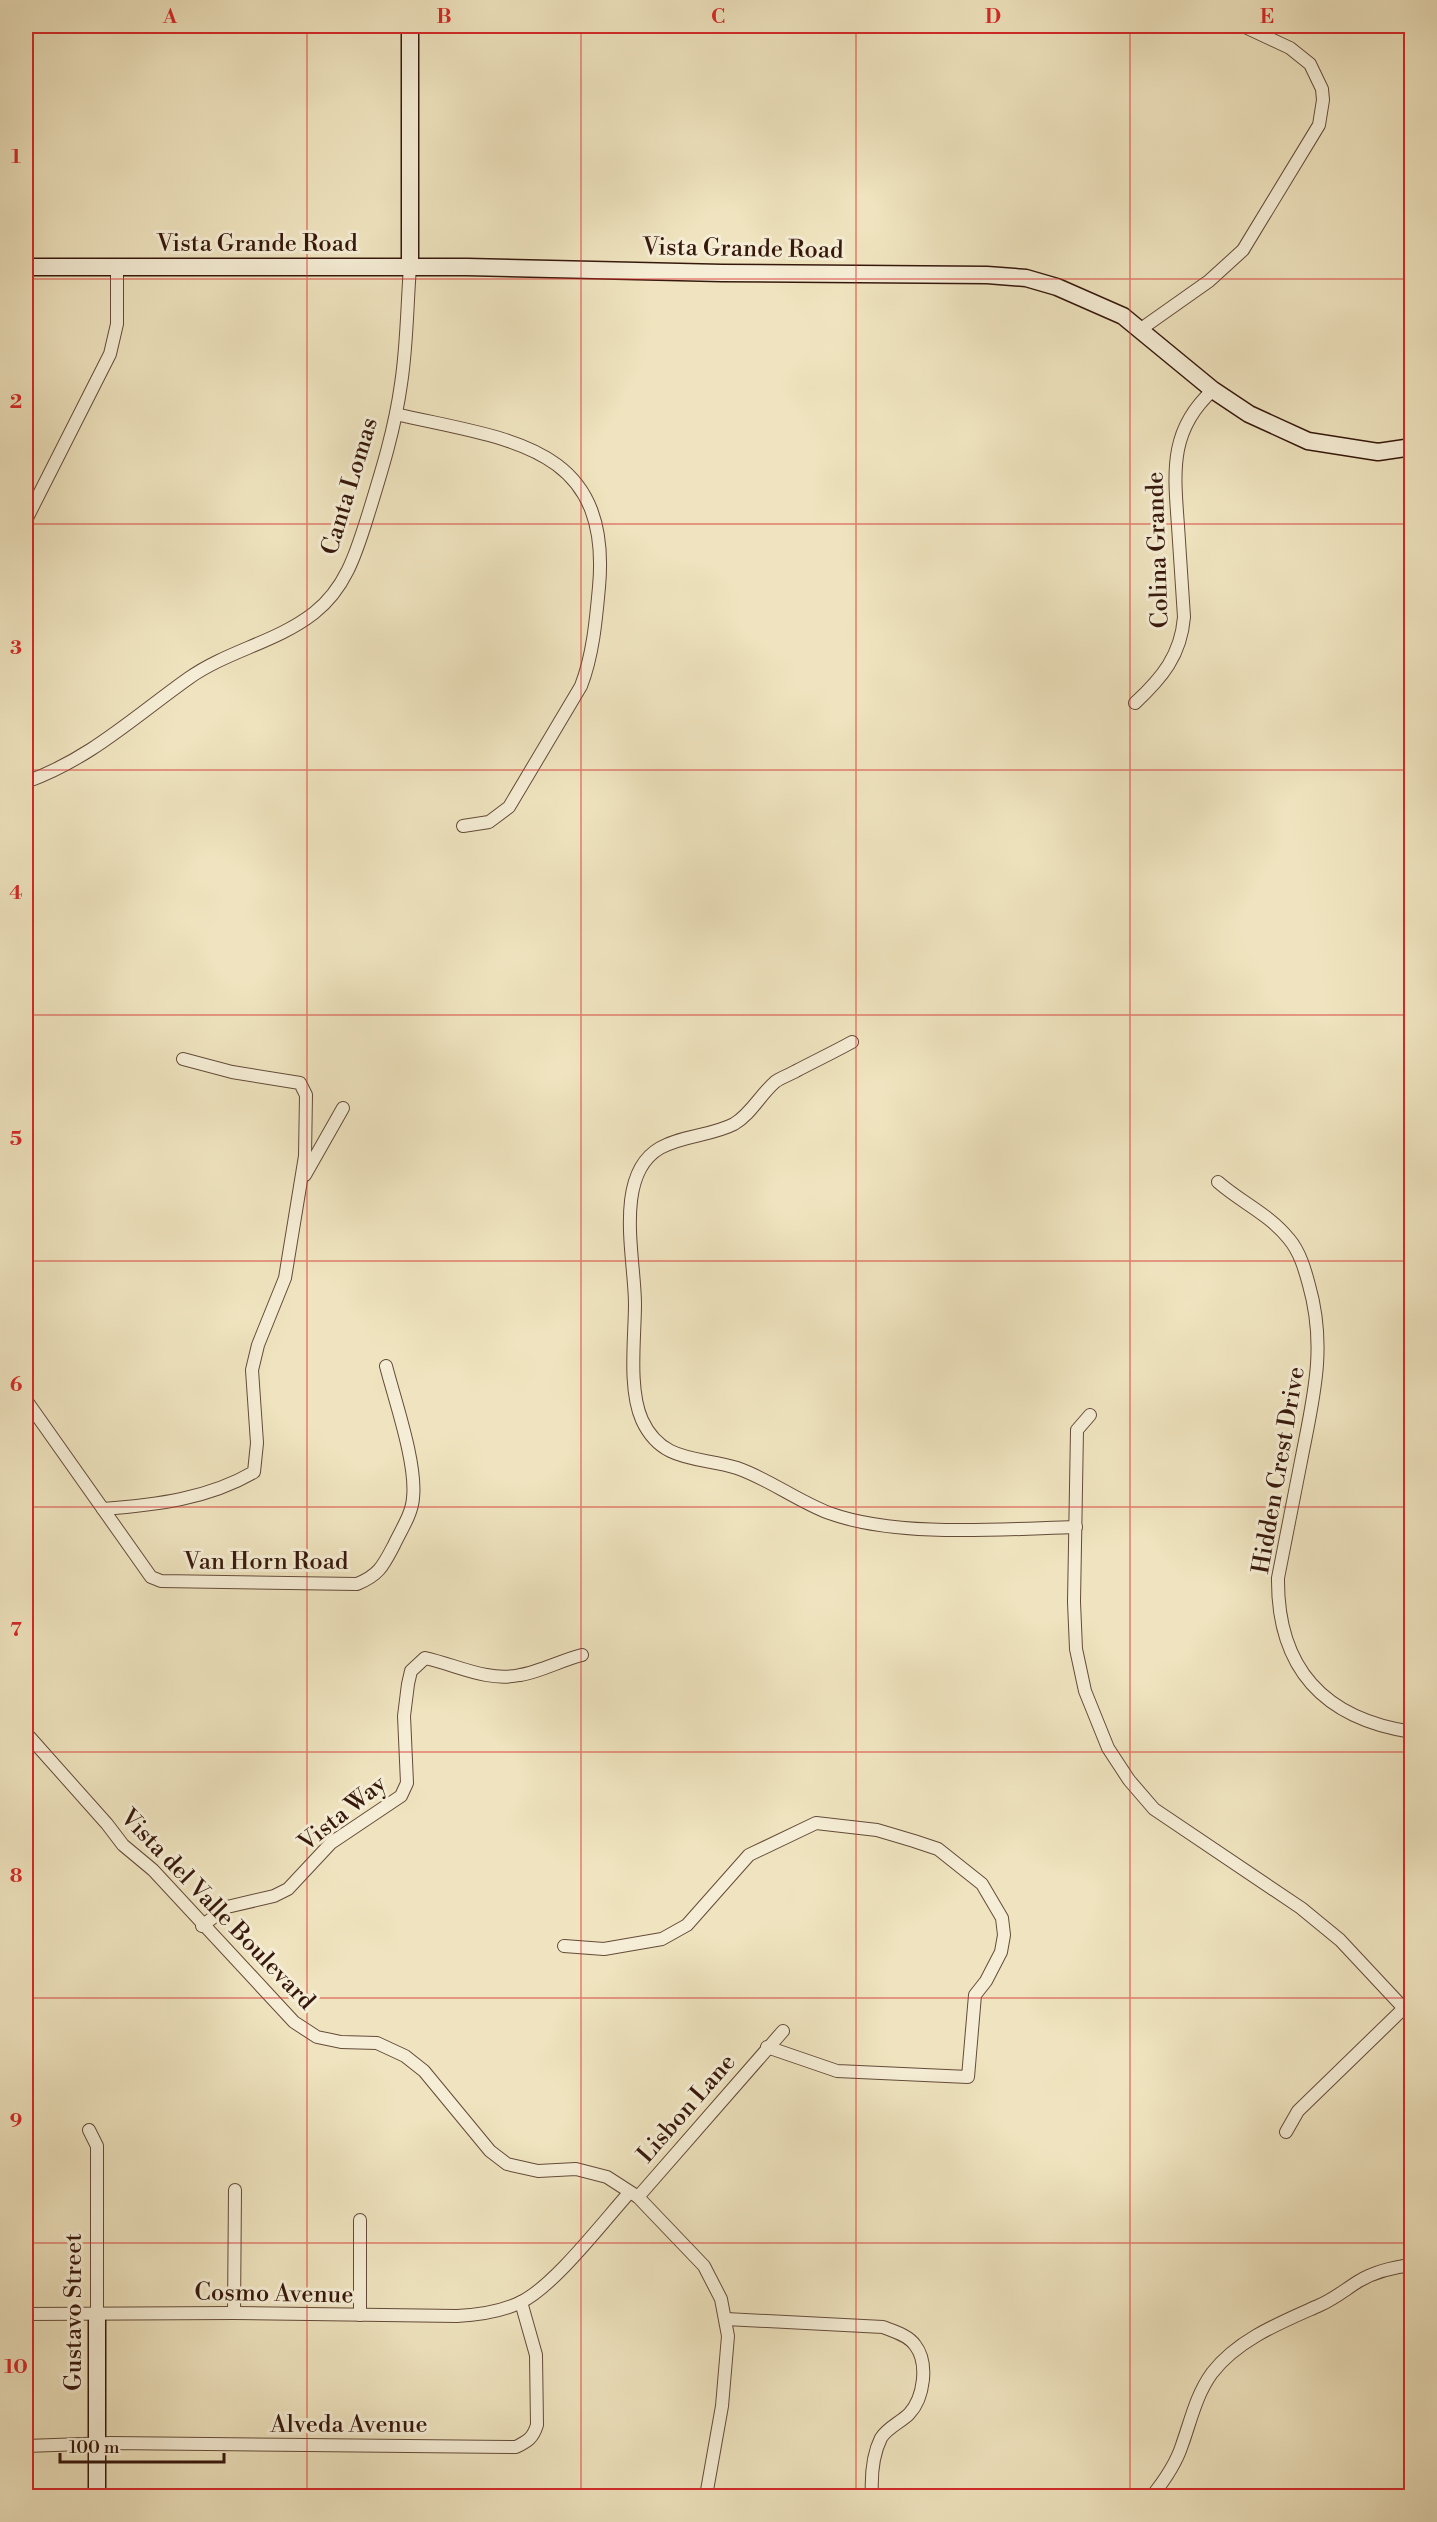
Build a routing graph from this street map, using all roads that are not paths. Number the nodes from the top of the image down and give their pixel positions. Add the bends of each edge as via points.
1 (410, 26) edge
2 (1243, 26) edge
3 (26, 267) edge
4 (117, 267) junction
5 (410, 267) junction
6 (1141, 329) junction
7 (1213, 390) junction
8 (396, 414) junction
9 (1412, 447) edge
10 (26, 519) edge
11 (1135, 703) dead end
12 (26, 782) edge
13 (463, 826) dead end
14 (852, 1042) dead end
15 (183, 1059) dead end
16 (343, 1108) dead end
17 (301, 1181) junction
18 (1218, 1182) dead end
19 (386, 1366) dead end
20 (26, 1400) edge
21 (1090, 1415) dead end
22 (103, 1509) junction
23 (1076, 1527) junction
24 (582, 1654) dead end
25 (1412, 1732) edge
26 (26, 1733) edge
27 (202, 1926) junction
28 (564, 1946) dead end
29 (1407, 2013) edge
30 (783, 2031) dead end
31 (767, 2047) junction
32 (89, 2130) dead end
33 (1286, 2132) dead end
34 (235, 2190) dead end
35 (633, 2195) junction
36 (360, 2220) dead end
37 (1412, 2265) edge
38 (521, 2302) junction
39 (234, 2313) junction
40 (26, 2314) edge
41 (97, 2315) junction
42 (360, 2315) junction
43 (726, 2319) junction
44 (26, 2446) edge
45 (97, 2446) junction
46 (97, 2496) edge
47 (706, 2496) edge
48 (872, 2496) edge
49 (1152, 2496) edge

1 - 5 street, Canta Lomas
2 - 6 street via 1290,48 1310,64 1322,88 1319,125 1243,250 1209,281
3 - 4 street, Vista Grande Road
4 - 5 street, Vista Grande Road
4 - 10 street via 117,324 110,354
5 - 6 street, Vista Grande Road via 1026,278 1066,290 1123,316
5 - 8 street, Canta Lomas
6 - 7 street, Vista Grande Road
7 - 9 street, Vista Grande Road via 1249,414 1308,441 1378,452
7 - 11 street, Colina Grande via 1186,423 1175,461 1184,617 1181,637 1163,675
8 - 12 street, Canta Lomas via 353,562 321,607 295,626 191,677 79,759
8 - 13 street via 498,438 552,459 580,489 593,513 600,539 598,600 588,668 581,686 509,807 489,822
14 - 23 street via 775,1082 734,1124 684,1138 652,1154 635,1179 628,1209 635,1277 634,1380 642,1420 655,1438 680,1456 737,1468 828,1513 861,1522 950,1529
15 - 17 street via 300,1083 306,1095
16 - 17 street
17 - 22 street via 285,1278 252,1370 257,1443 254,1472 230,1486 157,1504
18 - 25 street, Hidden Crest Drive via 1260,1210 1290,1240 1306,1274 1316,1311 1316,1386 1278,1578 1278,1607 1284,1635 1303,1673 1333,1704 1369,1723
19 - 22 street, Van Horn Road via 413,1471 414,1499 374,1577 357,1584 161,1581 147,1572
20 - 22 street, Van Horn Road
21 - 23 street via 1077,1430
23 - 29 street via 1074,1602 1080,1670 1092,1711 1118,1764 1154,1809 1301,1908 1340,1941
24 - 27 street, Vista Way via 522,1675 503,1677 486,1676 425,1658 411,1671 408,1684 404,1716 407,1783 401,1796 331,1843 288,1889 274,1896 226,1906
26 - 27 street, Vista del Valle Boulevard via 123,1845 153,1870
27 - 35 street, Vista del Valle Boulevard via 305,2030 341,2042 377,2043 405,2056 424,2071 490,2151 507,2164 538,2171 576,2169 607,2177
28 - 31 street, Lisbon Lane via 604,1949 662,1939 687,1925 749,1855 816,1823 877,1830 938,1849 982,1884 1002,1918 1004,1935 1001,1952 975,1995 968,2078 837,2071
29 - 33 street via 1298,2111
30 - 31 street, Lisbon Lane
31 - 35 street, Lisbon Lane
32 - 41 street, Gustavo Street via 97,2146
34 - 39 street
35 - 38 street, Lisbon Lane via 551,2280
35 - 43 street, Vista del Valle Boulevard via 704,2266 717,2289
36 - 42 street
37 - 49 street via 1361,2280 1263,2331 1225,2358 1196,2400 1182,2447 1166,2479
38 - 42 street, Cosmo Avenue via 465,2316
38 - 45 street, Alveda Avenue via 536,2355 537,2425 534,2436 516,2447 111,2443
39 - 41 street, Cosmo Avenue
39 - 42 street, Cosmo Avenue
40 - 41 street, Cosmo Avenue
41 - 45 street, Gustavo Street
43 - 47 street, Vista del Valle Boulevard via 722,2406
43 - 48 street via 883,2328 898,2332 915,2344 924,2368 920,2394 910,2412 883,2435 872,2467
44 - 45 street, Alveda Avenue
45 - 46 street, Gustavo Street

